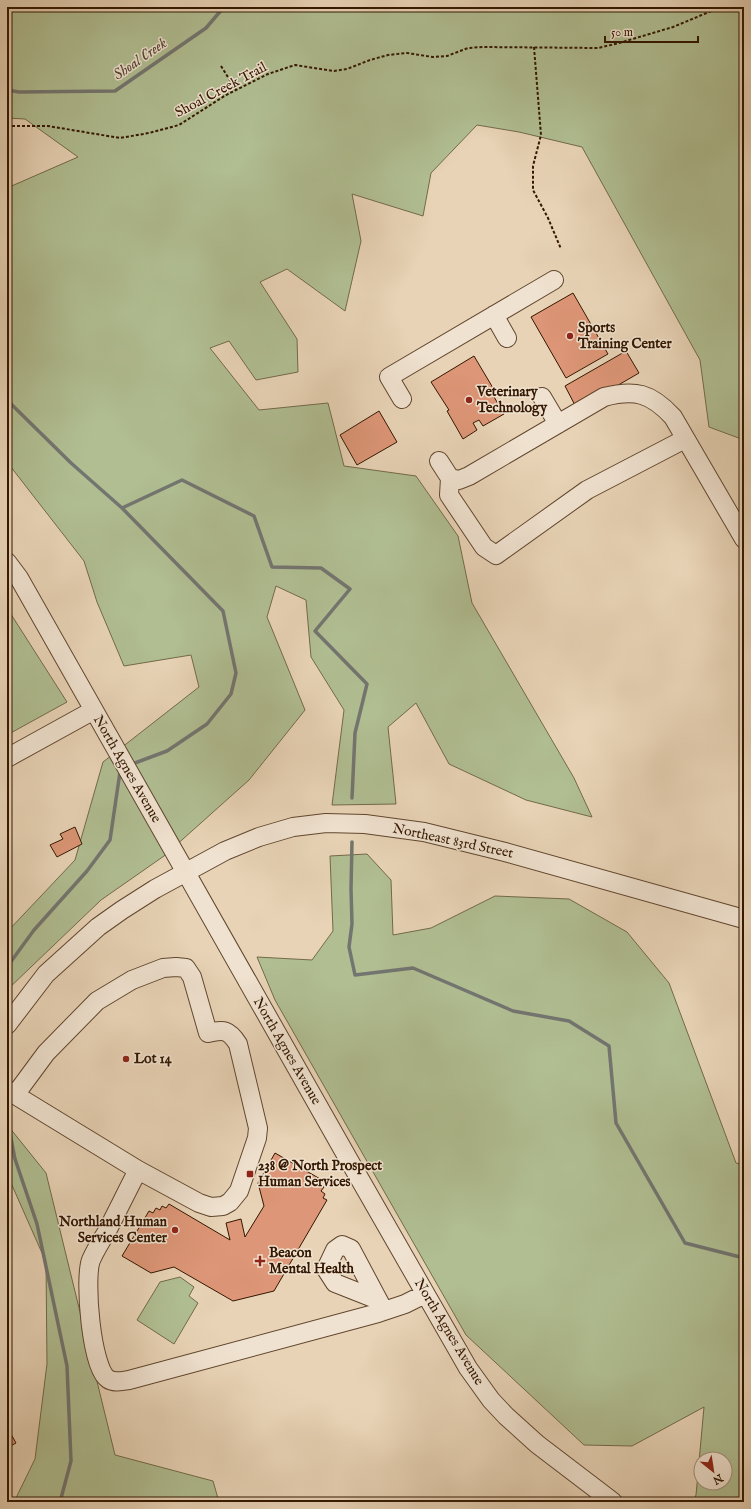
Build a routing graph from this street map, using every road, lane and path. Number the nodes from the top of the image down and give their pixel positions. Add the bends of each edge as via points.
1 (721, 7) edge
2 (534, 47) junction
3 (221, 66) dead end
4 (236, 90) junction
5 (7, 126) edge
6 (561, 249) dead end
7 (554, 280) dead end
8 (494, 315) junction
9 (507, 338) dead end
10 (542, 397) dead end
11 (402, 399) dead end
12 (558, 424) junction
13 (685, 439) junction
14 (439, 461) dead end
15 (450, 478) junction
16 (744, 539) edge
17 (7, 562) edge
18 (94, 710) junction
19 (7, 758) edge
20 (186, 873) junction
21 (744, 919) edge
22 (7, 1025) edge
23 (11, 1092) edge
24 (138, 1170) junction
25 (425, 1294) junction
26 (613, 1502) edge

1 - 2 path, Shoal Creek Trail via 673,27 620,44 598,48
2 - 4 path, Shoal Creek Trail via 468,48 447,56 433,57 407,53 388,55 334,71 295,65 268,74
2 - 6 path via 541,135 533,166 533,190
3 - 4 path
4 - 5 path, Shoal Creek Trail via 179,125 120,138 48,126
7 - 8 street
8 - 9 street
8 - 11 street via 389,377
10 - 12 street
12 - 13 street via 604,397 636,393 651,398 662,406
12 - 15 street via 470,476 459,480
13 - 15 street via 587,490 496,556 484,547 449,495
13 - 16 street
14 - 15 street
17 - 18 street, North Agnes Avenue via 19,578
18 - 19 street
18 - 20 street, North Agnes Avenue
20 - 21 street, Northeast 83rd Street via 225,851 286,829 326,823 365,824 424,832 505,852
20 - 22 street, Northeast 83rd Street via 155,889 98,927 46,974
20 - 25 street, North Agnes Avenue
23 - 24 street
23 - 24 street via 97,1001 132,980 162,968 186,968 192,977 208,1033 219,1030 227,1032 238,1044 258,1128 257,1138 239,1191 223,1206 211,1208 199,1204
24 - 25 street via 91,1261 88,1299 90,1324 101,1371 107,1378 116,1381 128,1380 381,1305 405,1304
25 - 26 street, North Agnes Avenue via 468,1368 491,1400 538,1444

